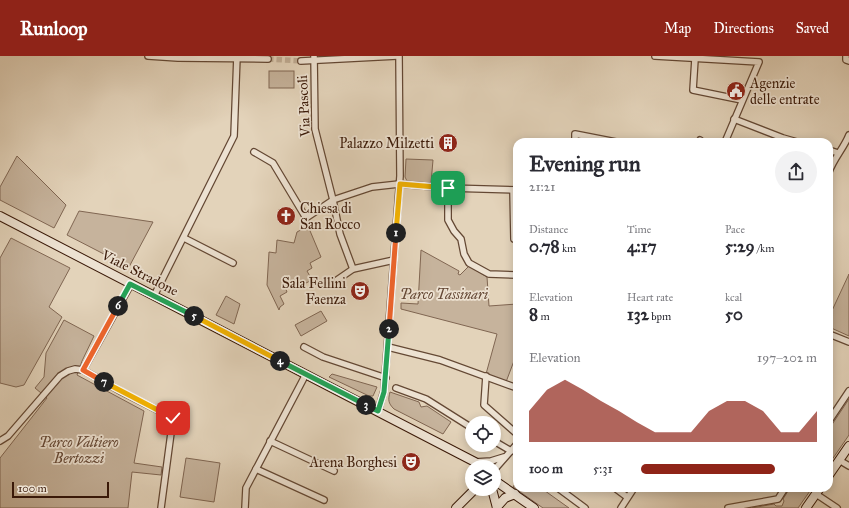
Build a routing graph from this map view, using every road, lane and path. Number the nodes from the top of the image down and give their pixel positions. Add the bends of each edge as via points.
1 (148, 56) edge
2 (398, 56) edge
3 (655, 56) edge
4 (237, 57) edge
5 (268, 59) dead end
6 (314, 59) edge
7 (695, 59) junction
8 (301, 61) tunnel mouth
9 (742, 100) junction
10 (734, 119) junction
11 (849, 135) edge
12 (575, 138) edge
13 (596, 138) edge
14 (726, 138) edge
15 (778, 138) edge
16 (848, 142) edge
17 (833, 151) edge
18 (254, 152) dead end
19 (838, 153) junction
20 (833, 161) edge
21 (400, 184) junction
22 (448, 188) junction
23 (513, 190) edge
24 (333, 200) junction
25 (0, 216) edge
26 (184, 238) junction
27 (394, 260) junction
28 (233, 263) dead end
29 (353, 269) junction
30 (513, 276) edge
31 (337, 280) dead end
32 (130, 284) junction
33 (154, 296) junction
34 (833, 336) edge
35 (849, 342) edge
36 (304, 347) dead end
37 (388, 347) junction
38 (83, 370) junction
39 (306, 374) junction
40 (486, 376) junction
41 (386, 378) junction
42 (513, 386) edge
43 (396, 388) dead end
44 (849, 391) edge
45 (378, 411) junction
46 (833, 415) edge
47 (465, 424) edge
48 (513, 430) edge
49 (270, 441) junction
50 (0, 442) edge
51 (501, 443) edge
52 (849, 446) edge
53 (513, 447) edge
54 (513, 450) edge
55 (506, 456) junction
56 (468, 460) edge
57 (495, 460) edge
58 (839, 460) junction
59 (501, 462) edge
60 (849, 466) edge
61 (256, 469) junction
62 (833, 469) edge
63 (334, 470) dead end
64 (501, 485) edge
65 (563, 492) edge
66 (621, 492) edge
67 (631, 492) edge
68 (782, 492) edge
69 (817, 492) edge
70 (819, 492) edge
71 (515, 494) junction
72 (468, 496) edge
73 (494, 496) edge
74 (628, 497) junction
75 (324, 500) dead end
76 (497, 507) edge
77 (161, 508) edge
78 (245, 508) edge
79 (456, 508) edge
80 (534, 508) edge
81 (585, 508) edge
82 (621, 508) edge
83 (728, 508) edge
84 (806, 508) edge
85 (837, 508) edge

1 - 4 street
2 - 6 street
2 - 21 street
3 - 7 street
4 - 5 street
4 - 26 street via 234,136
6 - 8 street
6 - 24 street, Via Pascoli via 315,129
7 - 9 street via 693,90
7 - 9 street via 759,62
9 - 10 street
10 - 14 street
10 - 15 street
11 - 16 street
12 - 13 street via 575,134
16 - 19 street
17 - 19 street
18 - 24 street via 272,164 306,218
19 - 20 street
21 - 22 street
21 - 24 street via 372,187
21 - 27 street
22 - 23 street
22 - 30 street via 448,220 461,239 469,264 489,274
24 - 29 street, Via Pascoli via 340,234
25 - 32 street, Viale Stradone
26 - 28 street
26 - 33 street
27 - 29 street
27 - 37 street
29 - 31 street
32 - 33 street, Viale Stradone
32 - 38 street
33 - 39 street, Viale Stradone
34 - 35 street
36 - 41 street via 323,357
37 - 40 street via 440,360
37 - 41 street
38 - 50 street via 75,369 60,376
38 - 77 street via 173,418
39 - 45 street, Viale Stradone
39 - 49 street
40 - 42 street
40 - 48 street via 484,405
41 - 45 street
43 - 47 street via 426,399
44 - 46 street
45 - 56 street, Viale Stradone
49 - 61 street
49 - 63 street
51 - 53 street
52 - 58 street
54 - 55 street
55 - 57 street
55 - 59 street
58 - 60 street
58 - 62 street
61 - 75 street
61 - 78 street via 246,488
64 - 71 street
65 - 81 street
66 - 74 street
67 - 74 street
68 - 83 street via 778,499
69 - 84 street
70 - 85 street
71 - 76 street via 505,498
71 - 80 street
72 - 79 street
73 - 76 street
74 - 82 street

